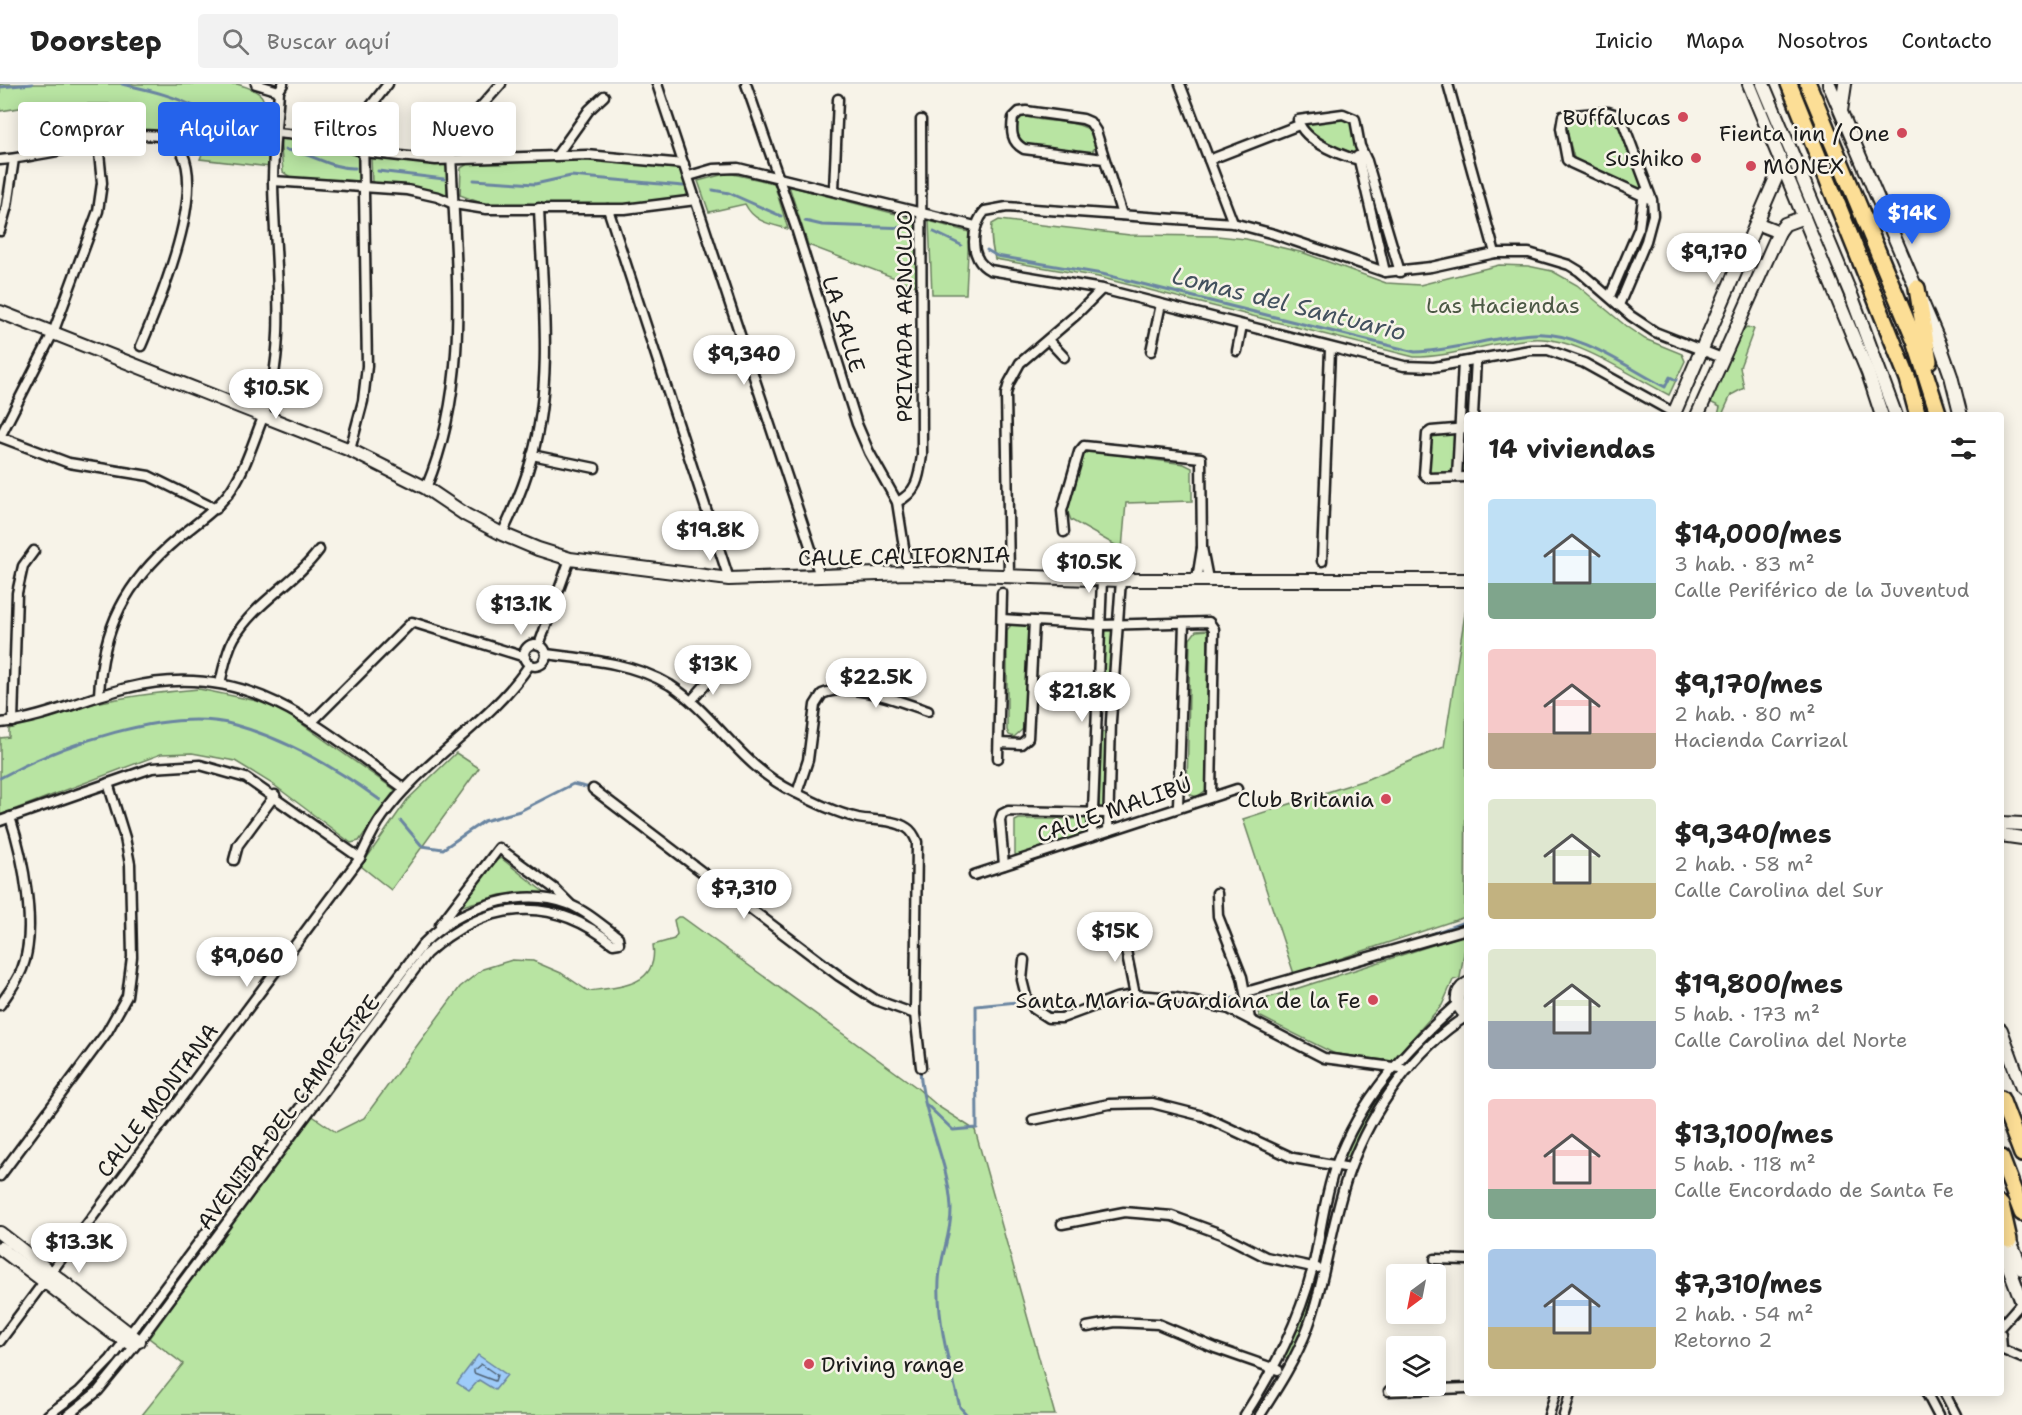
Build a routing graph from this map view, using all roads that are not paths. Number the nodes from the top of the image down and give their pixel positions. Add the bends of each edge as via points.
1 (256, 84) edge
2 (388, 84) edge
3 (501, 84) edge
4 (657, 84) edge
5 (746, 84) edge
6 (1180, 84) edge
7 (1448, 84) edge
8 (1749, 84) edge
9 (1761, 84) edge
10 (1789, 84) edge
11 (1808, 84) edge
12 (1829, 84) edge
13 (1845, 84) edge
14 (281, 88) edge
15 (604, 96) dead end
16 (838, 99) dead end
17 (1756, 101) junction
18 (374, 102) edge
19 (1841, 112) junction
20 (1762, 114) junction
21 (921, 120) dead end
22 (1299, 125) junction
23 (1783, 132) junction
24 (146, 136) edge
25 (399, 155) edge
26 (557, 155) junction
27 (30, 156) edge
28 (99, 156) edge
29 (275, 156) edge
30 (364, 156) edge
31 (14, 159) junction
32 (1104, 159) junction
33 (0, 160) edge
34 (451, 160) junction
35 (1209, 160) junction
36 (1362, 161) junction
37 (684, 164) junction
38 (1782, 164) junction
39 (689, 176) junction
40 (777, 177) junction
41 (273, 181) junction
42 (364, 186) junction
43 (834, 190) junction
44 (1648, 199) junction
45 (696, 200) junction
46 (454, 204) junction
47 (539, 208) junction
48 (608, 209) junction
49 (921, 212) junction
50 (1122, 215) junction
51 (1804, 217) junction
52 (1233, 223) junction
53 (1756, 223) junction
54 (975, 226) junction
55 (0, 231) edge
56 (1779, 232) junction
57 (1495, 253) junction
58 (1385, 272) junction
59 (1400, 272) junction
60 (1917, 288) junction
61 (1102, 289) junction
62 (1610, 296) junction
63 (1161, 304) junction
64 (1619, 305) junction
65 (0, 312) edge
66 (1242, 325) junction
67 (53, 333) junction
68 (1048, 340) junction
69 (141, 346) dead end
70 (1330, 349) junction
71 (1702, 350) junction
72 (1151, 351) dead end
73 (1237, 351) dead end
74 (1064, 357) dead end
75 (1722, 358) junction
76 (1476, 360) junction
77 (1463, 362) junction
78 (1931, 385) junction
79 (1473, 412) edge
80 (1670, 412) edge
81 (1674, 412) edge
82 (1699, 412) edge
83 (1880, 412) edge
84 (1895, 412) edge
85 (1917, 412) edge
86 (1938, 412) edge
87 (1960, 412) edge
88 (263, 417) junction
89 (1464, 428) edge
90 (0, 437) edge
91 (350, 450) junction
92 (532, 455) junction
93 (595, 468) dead end
94 (1462, 477) edge
95 (426, 488) junction
96 (897, 502) junction
97 (216, 508) junction
98 (1064, 532) dead end
99 (502, 534) junction
100 (319, 550) dead end
101 (34, 551) dead end
102 (570, 559) junction
103 (1322, 561) dead end
104 (908, 573) junction
105 (1009, 575) junction
106 (820, 576) junction
107 (729, 579) junction
108 (1102, 579) junction
109 (1202, 579) junction
110 (1121, 580) junction
111 (1464, 580) edge
112 (1002, 592) dead end
113 (1002, 618) junction
114 (1034, 621) junction
115 (1184, 623) junction
116 (1101, 625) junction
117 (1117, 625) junction
118 (539, 645) junction
119 (546, 654) junction
120 (527, 660) junction
121 (716, 674) dead end
122 (220, 683) junction
123 (99, 695) junction
124 (691, 701) junction
125 (928, 711) dead end
126 (1095, 719) junction
127 (1111, 721) junction
128 (13, 722) junction
129 (312, 722) junction
130 (0, 723) edge
131 (999, 743) junction
132 (998, 758) dead end
133 (108, 783) junction
134 (405, 789) junction
135 (594, 789) dead end
136 (1237, 789) dead end
137 (796, 793) junction
138 (275, 795) junction
139 (1211, 796) junction
140 (1178, 807) junction
141 (1093, 812) junction
142 (1108, 813) junction
143 (10, 818) junction
144 (0, 821) edge
145 (2022, 824) edge
146 (2004, 828) edge
147 (2004, 829) edge
148 (1108, 831) junction
149 (1092, 836) junction
150 (2022, 838) edge
151 (360, 858) junction
152 (234, 860) dead end
153 (1004, 865) junction
154 (974, 875) dead end
155 (1217, 893) dead end
156 (570, 904) junction
157 (489, 910) junction
158 (579, 921) junction
159 (1121, 926) dead end
160 (438, 929) junction
161 (1464, 931) edge
162 (1024, 960) dead end
163 (1464, 987) edge
164 (1246, 992) junction
165 (1135, 995) junction
166 (1458, 1003) junction
167 (0, 1005) edge
168 (1464, 1011) edge
169 (915, 1014) junction
170 (1464, 1017) edge
171 (1250, 1019) junction
172 (2004, 1038) edge
173 (335, 1062) junction
174 (921, 1067) dead end
175 (343, 1068) junction
176 (1391, 1068) junction
177 (1408, 1069) junction
178 (2022, 1088) edge
179 (2004, 1103) edge
180 (2004, 1107) edge
181 (1033, 1120) dead end
182 (2022, 1129) edge
183 (2022, 1154) edge
184 (1336, 1165) junction
185 (2004, 1166) edge
186 (1350, 1168) junction
187 (0, 1176) edge
188 (236, 1195) junction
189 (244, 1202) junction
190 (2022, 1213) edge
191 (1062, 1224) dead end
192 (0, 1233) edge
193 (2005, 1243) edge
194 (0, 1248) edge
195 (1435, 1259) dead end
196 (1464, 1260) edge
197 (1312, 1268) junction
198 (2022, 1269) edge
199 (1326, 1270) junction
200 (48, 1277) junction
201 (2022, 1302) edge
202 (2004, 1323) edge
203 (1087, 1326) dead end
204 (132, 1340) junction
205 (0, 1341) edge
206 (2004, 1350) edge
207 (2022, 1358) edge
208 (1274, 1368) junction
209 (1287, 1373) junction
210 (1464, 1388) edge
211 (1446, 1389) edge
212 (1554, 1396) edge
213 (1569, 1396) edge
214 (1928, 1396) edge
215 (1946, 1396) edge
216 (48, 1415) edge
217 (68, 1415) edge
218 (1245, 1415) edge
219 (1260, 1415) edge
220 (1549, 1415) edge
221 (1564, 1415) edge
222 (1938, 1415) edge
223 (1956, 1415) edge

1 - 14 street
2 - 18 street
3 - 34 street via 463,127 451,151
4 - 37 street
5 - 40 street, LA SALLE
6 - 35 street
7 - 57 street
8 - 17 main road
9 - 17 main road
9 - 23 main road
10 - 85 highway via 1908,379
11 - 78 highway
12 - 19 main road
13 - 19 main road
15 - 26 street via 589,110
16 - 43 street
17 - 20 main road
19 - 60 main road
20 - 23 main road
20 - 38 main road
21 - 49 street, PRIVADA ARNOLDO
22 - 35 street
22 - 36 street via 1310,138
22 - 36 street via 1300,117 1348,114 1356,121
23 - 84 main road via 1852,297
24 - 69 street via 171,141 183,151 187,164 184,224 171,274
25 - 34 street
26 - 34 street
26 - 37 street
27 - 31 street
28 - 67 street via 102,183 98,211
29 - 41 street
30 - 42 street
31 - 33 street
31 - 55 street
32 - 32 street via 1096,131 1087,120 1026,111 1019,111 1013,118 1011,132 1024,149
32 - 50 street
34 - 46 street
35 - 52 street
36 - 58 street
36 - 59 street
37 - 39 street
38 - 51 main road
38 - 53 main road
39 - 40 street via 726,168
39 - 45 street
40 - 43 street
40 - 96 street, LA SALLE via 857,424
41 - 42 street
41 - 88 street via 278,336 274,381
42 - 46 street via 422,192
42 - 91 street via 367,366 363,401
43 - 49 street
44 - 44 street via 1624,125 1614,113 1563,116 1561,128 1568,160
44 - 62 street
44 - 64 street via 1652,226
45 - 48 street
45 - 106 street
46 - 47 street via 486,209
46 - 95 street via 456,375 439,458
47 - 48 street
47 - 92 street via 544,363
48 - 107 street
49 - 54 street
49 - 96 street, PRIVADA ARNOLDO via 922,455 916,487
50 - 52 street
50 - 54 street via 994,208 985,211
51 - 56 main road via 1790,220
51 - 83 main road
52 - 58 street
53 - 56 main road
53 - 71 main road
54 - 61 street via 975,255 990,270
56 - 75 main road
57 - 59 street
57 - 62 street via 1529,253 1569,265
58 - 59 street
60 - 78 highway
60 - 87 main road via 1951,376
61 - 63 street
61 - 68 street
62 - 64 street
63 - 66 street
63 - 72 street
64 - 71 street via 1656,332
65 - 67 main road, CALLE CALIFORNIA
66 - 70 street
66 - 73 street
67 - 88 main road, CALLE CALIFORNIA
67 - 90 street
68 - 74 street
68 - 105 street via 1020,363 1006,394
70 - 77 street via 1413,367
70 - 103 street
71 - 75 street
71 - 81 main road
75 - 82 main road
76 - 77 street
76 - 79 street
76 - 80 street via 1530,350 1555,352 1584,363
77 - 89 street
78 - 86 highway
88 - 91 main road, CALLE CALIFORNIA
88 - 97 street via 237,481
89 - 94 street
89 - 94 street via 1431,431 1424,439 1425,476
90 - 97 street via 69,463 149,476
91 - 95 main road, CALLE CALIFORNIA
92 - 93 street
92 - 99 street
95 - 99 main road, CALLE CALIFORNIA
96 - 104 street, LA SALLE
97 - 123 street via 159,554 141,574 116,614 105,643
98 - 109 street via 1062,511 1084,446 1201,458
99 - 102 main road, CALLE CALIFORNIA
100 - 122 street via 305,569 242,626 230,647
101 - 128 street via 23,566 17,593
102 - 107 main road, CALLE CALIFORNIA
102 - 118 street
104 - 105 main road, CALLE CALIFORNIA
104 - 106 main road, CALLE CALIFORNIA
105 - 108 main road, CALLE CALIFORNIA
106 - 107 main road, CALLE CALIFORNIA
108 - 110 main road, CALLE CALIFORNIA
108 - 116 street
109 - 110 main road, CALLE CALIFORNIA
109 - 111 main road, CALLE CALIFORNIA
110 - 117 street
112 - 113 street
113 - 114 street
113 - 131 street
114 - 116 street
114 - 131 street via 1028,738 1021,744
115 - 117 street
115 - 139 street via 1206,620 1214,629
115 - 140 street
116 - 117 street
116 - 126 street
117 - 127 street
118 - 119 street
118 - 120 street via 529,647
119 - 120 street via 536,666
119 - 124 street via 645,672
120 - 129 street via 411,622
120 - 134 street, CALLE MONTANA via 505,697
121 - 124 street
122 - 123 street via 150,683
122 - 129 street via 283,704
123 - 128 street
124 - 137 street via 746,760
125 - 137 street via 870,694 822,694 815,705 810,748
126 - 127 street
126 - 141 street
127 - 142 street
128 - 130 street
129 - 134 street
131 - 132 street
133 - 138 street via 152,768 200,765 246,778
133 - 143 street
133 - 187 street via 130,864 132,957 127,996 107,1032
134 - 151 street, CALLE MONTANA via 381,818
135 - 169 street via 839,976 876,1000
136 - 139 street, CALLE MALIBÚ
137 - 169 street via 857,818 900,824 916,838
138 - 151 street
138 - 152 street via 238,845
139 - 140 street, CALLE MALIBÚ
140 - 148 street, CALLE MALIBÚ
141 - 142 street, CALLE MALIBÚ
141 - 149 street
141 - 153 street, CALLE MALIBÚ via 1002,814
142 - 148 street
143 - 144 street
143 - 167 street via 23,866 28,937 22,969
145 - 146 main road
147 - 150 main road
148 - 149 street, CALLE MALIBÚ
149 - 153 street, CALLE MALIBÚ
151 - 200 street, CALLE MONTANA
153 - 154 street, CALLE MALIBÚ
155 - 164 street via 1218,916
156 - 157 street, AVENIDA DEL CAMPESTRE via 527,898
156 - 158 street, AVENIDA DEL CAMPESTRE
156 - 158 street, AVENIDA DEL CAMPESTRE via 618,937 619,943 613,944
156 - 160 street, AVENIDA DEL CAMPESTRE via 499,848
157 - 158 street, AVENIDA DEL CAMPESTRE via 545,910
157 - 160 street, AVENIDA DEL CAMPESTRE
157 - 175 street, AVENIDA DEL CAMPESTRE via 426,954
159 - 165 street
160 - 173 street, AVENIDA DEL CAMPESTRE
161 - 164 street
162 - 165 street via 1022,980 1026,996 1034,1009 1048,1018 1062,1018
163 - 166 main road
164 - 171 street
165 - 171 street via 1210,1004
166 - 168 main road
166 - 176 street
169 - 174 street
170 - 177 street via 1445,1030
171 - 176 street via 1324,1058
172 - 178 main road
173 - 175 street
173 - 188 street, AVENIDA DEL CAMPESTRE
175 - 189 street, AVENIDA DEL CAMPESTRE
176 - 177 street
176 - 184 street via 1350,1133
177 - 186 street via 1365,1136
179 - 182 highway
180 - 183 highway
181 - 184 street via 1109,1104 1152,1103 1203,1116 1293,1158
184 - 186 street
184 - 197 street
185 - 190 highway
186 - 199 street
188 - 189 street
188 - 204 street, AVENIDA DEL CAMPESTRE
189 - 204 street, AVENIDA DEL CAMPESTRE
191 - 197 street via 1124,1212 1172,1216 1221,1234 1266,1257
192 - 200 main road
193 - 198 main road
193 - 201 main road
194 - 200 main road
195 - 196 street
197 - 199 street
197 - 208 street via 1292,1331
199 - 209 street via 1307,1329
200 - 204 main road via 120,1324
200 - 205 street, CALLE MONTANA
201 - 202 street
203 - 208 street via 1115,1322 1158,1324
204 - 216 street, AVENIDA DEL CAMPESTRE
204 - 217 street, AVENIDA DEL CAMPESTRE via 98,1391
206 - 207 street
208 - 209 street
208 - 218 street
209 - 219 street
210 - 211 street
212 - 220 street
213 - 221 street
214 - 222 street
215 - 223 street

